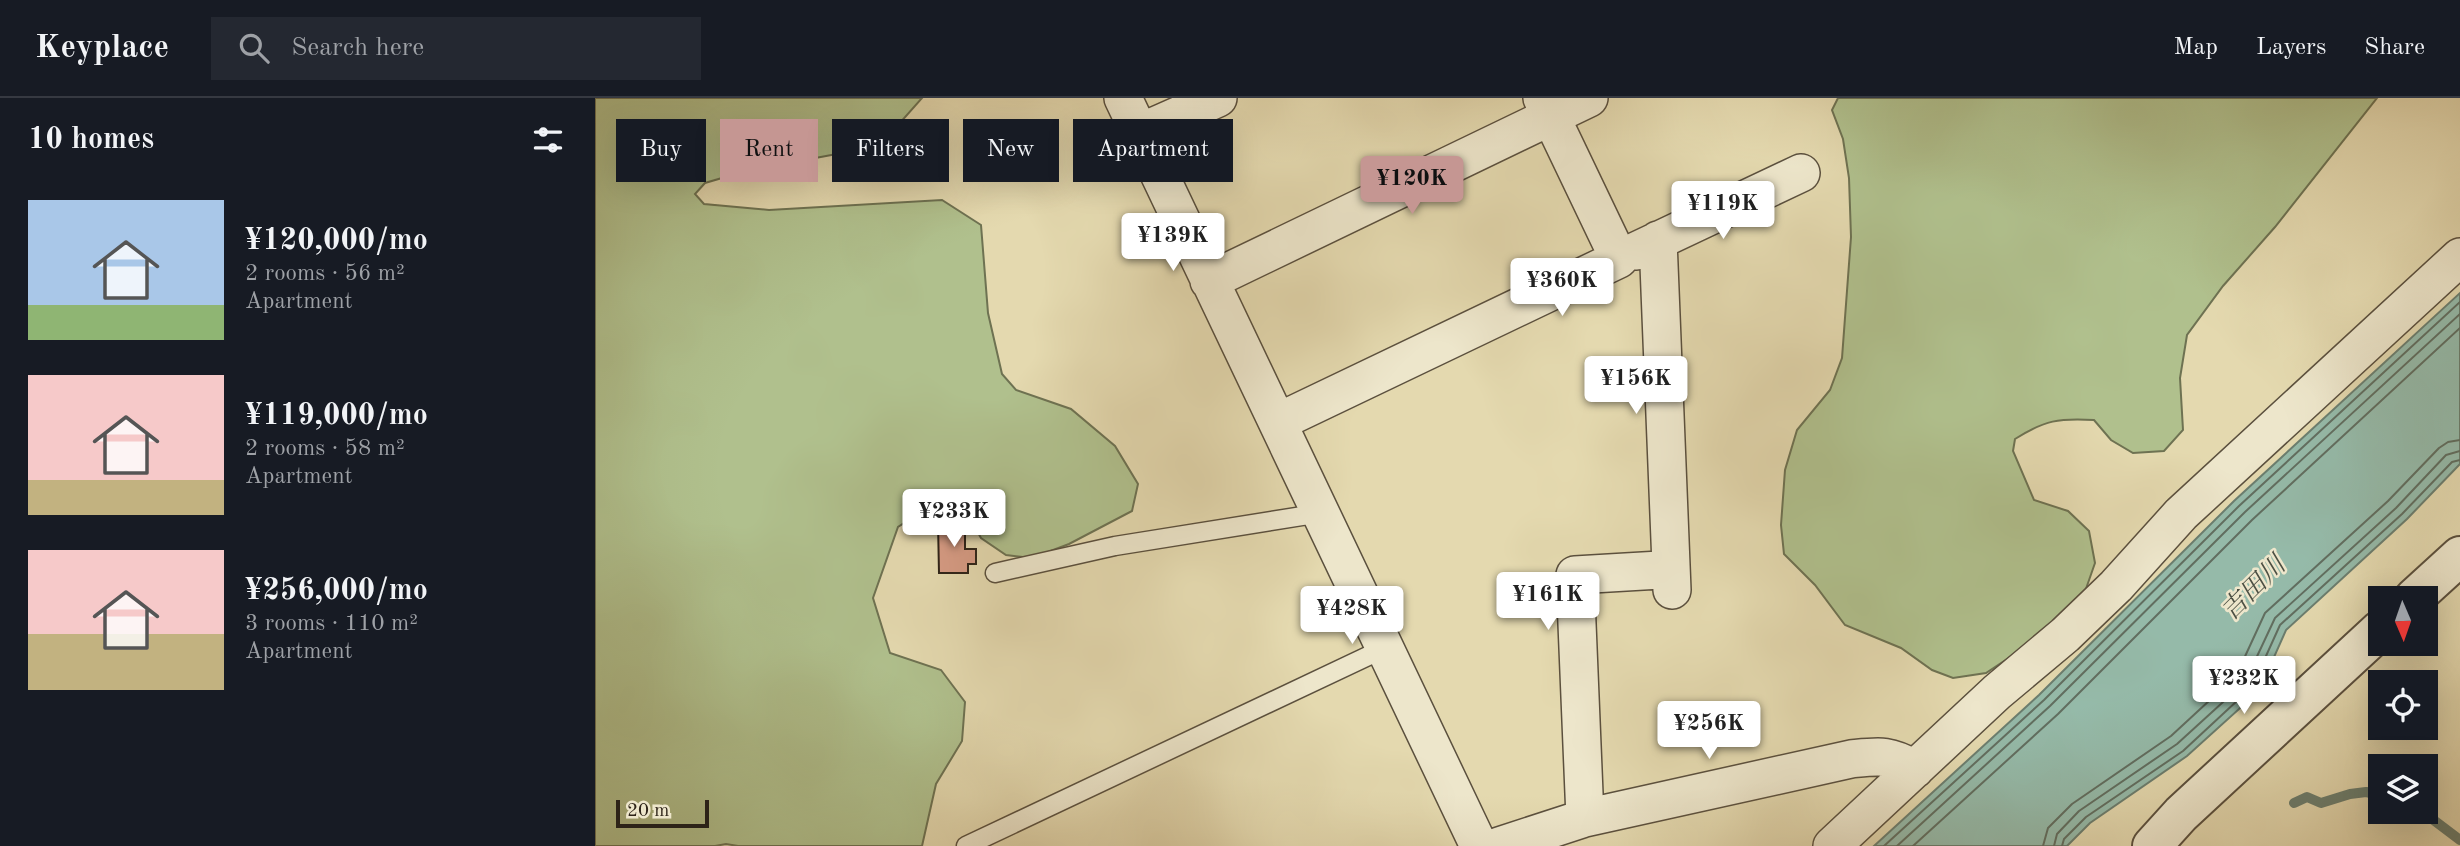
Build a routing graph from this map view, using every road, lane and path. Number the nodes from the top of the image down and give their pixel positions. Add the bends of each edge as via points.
1 (1123, 98) edge
2 (1218, 98) edge
3 (1589, 98) edge
4 (1546, 107) edge
5 (1133, 119) edge
6 (1171, 119) edge
7 (1801, 173) dead end
8 (1162, 182) edge
9 (1658, 240) junction
10 (2460, 257) edge
11 (1619, 259) junction
12 (1209, 281) junction
13 (1278, 422) junction
14 (1321, 513) junction
15 (2460, 556) edge
16 (995, 573) dead end
17 (2427, 586) edge
18 (2368, 641) edge
19 (1385, 648) junction
20 (1915, 769) junction
21 (1585, 818) junction
22 (966, 846) edge
23 (1479, 846) edge
24 (1499, 846) edge
25 (1832, 846) edge
26 (2152, 846) edge

1 - 5 street
2 - 6 street
3 - 4 street
4 - 11 street
4 - 12 street
7 - 9 street
8 - 12 street
9 - 11 street
9 - 21 street via 1672,578 1660,570 1574,575
10 - 20 street via 2181,514 2065,635
11 - 13 street
12 - 13 street
13 - 14 street
14 - 16 lane via 1115,546
14 - 19 street
15 - 17 street
18 - 26 street
19 - 22 lane
19 - 23 street
20 - 21 street via 1895,758 1851,759
20 - 25 street
21 - 24 street

